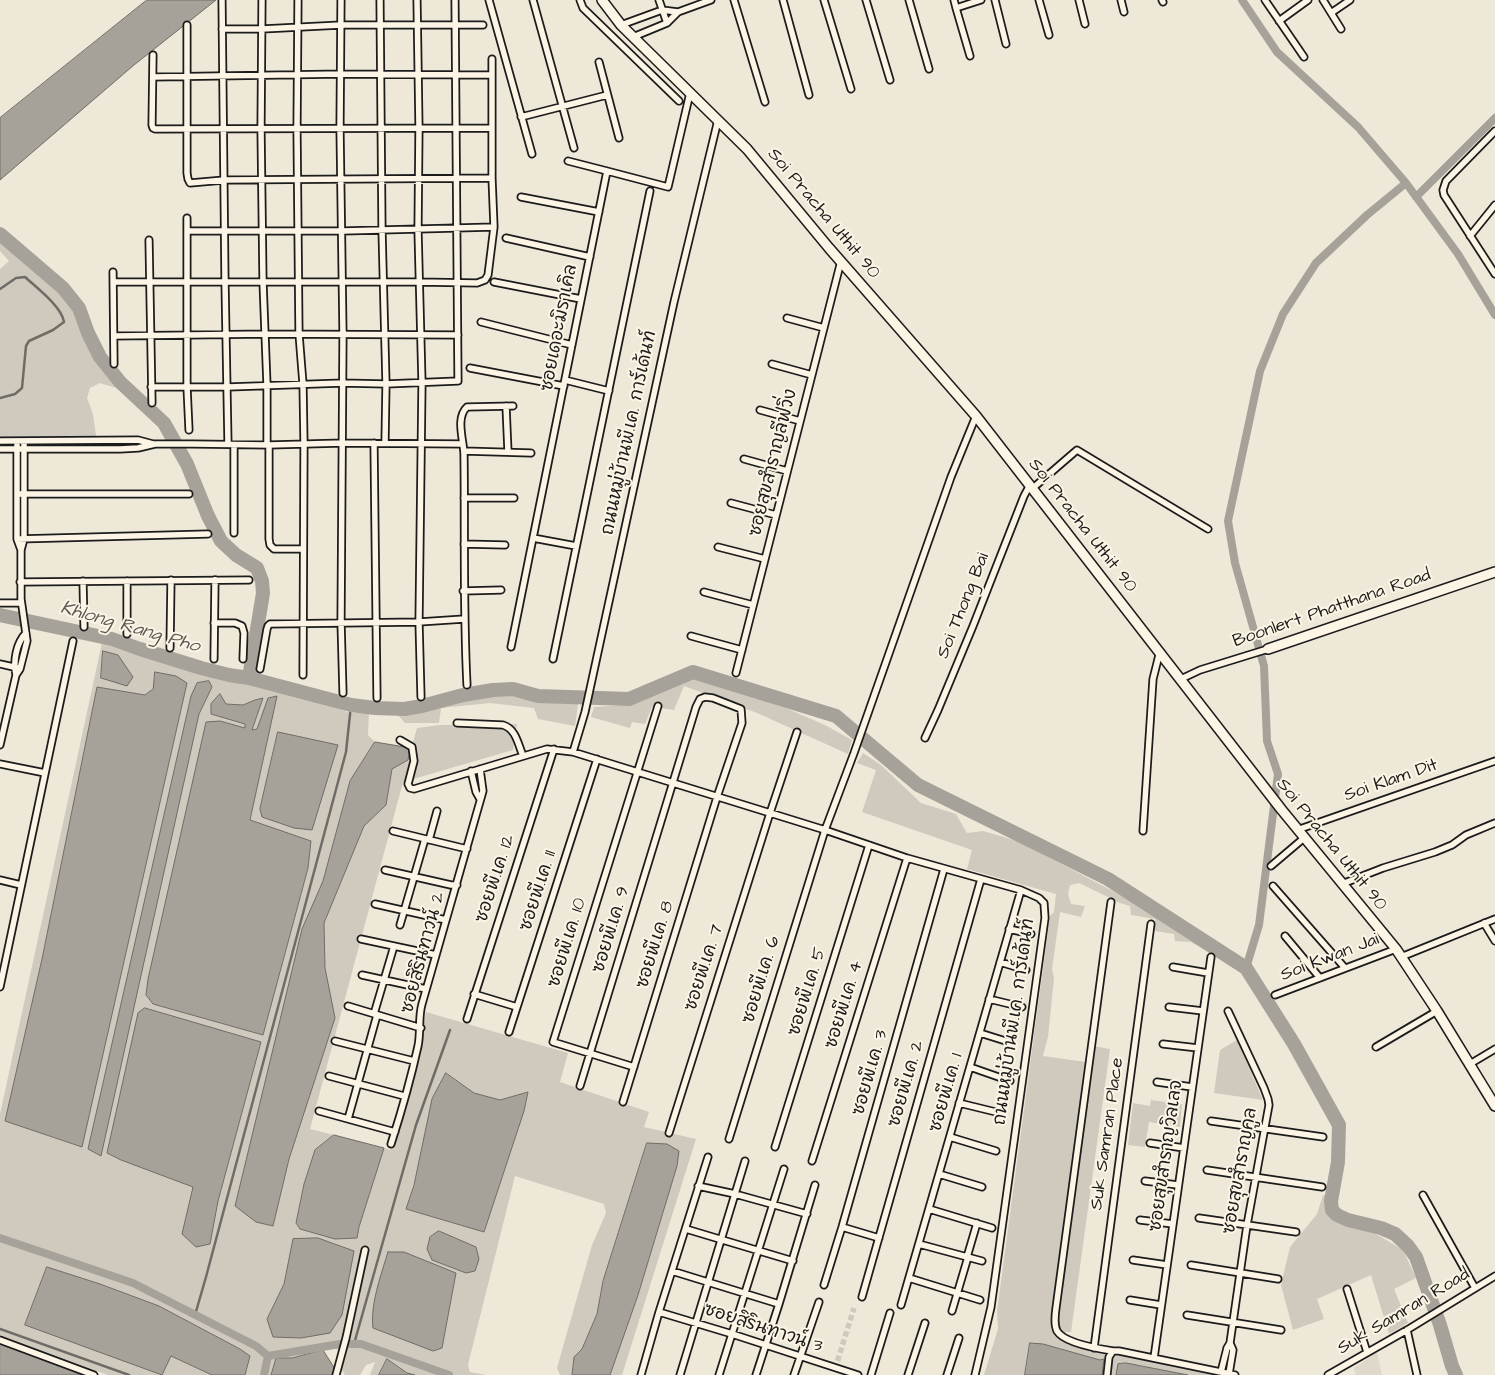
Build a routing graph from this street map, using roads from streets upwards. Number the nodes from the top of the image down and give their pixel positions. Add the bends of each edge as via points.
1 (222, 0) edge
2 (262, 0) edge
3 (298, 0) edge
4 (341, 0) edge
5 (380, 0) edge
6 (418, 0) edge
7 (455, 0) edge
8 (489, 0) edge
9 (533, 0) edge
10 (580, 0) edge
11 (602, 0) edge
12 (659, 0) edge
13 (712, 0) edge
14 (734, 0) edge
15 (783, 0) edge
16 (824, 0) edge
17 (866, 0) edge
18 (909, 0) edge
19 (954, 0) edge
20 (981, 0) edge
21 (995, 0) edge
22 (1039, 0) edge
23 (1079, 0) edge
24 (1121, 0) edge
25 (1265, 0) edge
26 (1308, 0) edge
27 (1322, 0) edge
28 (1350, 0) edge
29 (956, 8) junction
30 (662, 10) junction
31 (678, 12) junction
32 (1124, 12) dead end
33 (1331, 14) junction
34 (1279, 21) junction
35 (455, 24) junction
36 (667, 24) junction
37 (1085, 24) dead end
38 (187, 25) dead end
39 (341, 25) junction
40 (380, 25) junction
41 (417, 25) junction
42 (483, 25) dead end
43 (621, 25) junction
44 (298, 27) junction
45 (222, 28) junction
46 (262, 29) junction
47 (1341, 29) dead end
48 (1049, 35) dead end
49 (633, 37) junction
50 (1006, 44) dead end
51 (153, 55) dead end
52 (970, 56) dead end
53 (1304, 57) dead end
54 (492, 59) dead end
55 (599, 62) dead end
56 (929, 69) dead end
57 (298, 74) junction
58 (342, 74) junction
59 (380, 74) junction
60 (418, 74) junction
61 (455, 74) junction
62 (223, 75) junction
63 (492, 75) junction
64 (262, 76) junction
65 (153, 77) junction
66 (187, 77) junction
67 (890, 80) dead end
68 (850, 89) dead end
69 (690, 93) junction
70 (607, 95) junction
71 (809, 95) dead end
72 (679, 101) dead end
73 (765, 102) dead end
74 (562, 106) junction
75 (521, 117) junction
76 (718, 120) junction
77 (297, 128) junction
78 (340, 128) junction
79 (381, 128) junction
80 (419, 128) junction
81 (456, 128) junction
82 (492, 128) junction
83 (223, 129) junction
84 (261, 129) junction
85 (187, 130) junction
86 (1495, 132) edge
87 (619, 138) dead end
88 (574, 148) dead end
89 (532, 154) dead end
90 (568, 161) dead end
91 (607, 171) junction
92 (456, 178) junction
93 (492, 178) junction
94 (341, 179) junction
95 (381, 179) junction
96 (418, 179) junction
97 (224, 180) junction
98 (262, 180) junction
99 (298, 180) junction
100 (650, 191) dead end
101 (521, 196) dead end
102 (1495, 205) edge
103 (598, 212) junction
104 (187, 218) dead end
105 (457, 228) junction
106 (494, 228) junction
107 (224, 230) junction
108 (262, 230) junction
109 (382, 230) junction
110 (418, 230) junction
111 (188, 231) junction
112 (298, 231) junction
113 (342, 231) junction
114 (1470, 236) junction
115 (506, 238) dead end
116 (149, 240) dead end
117 (590, 257) junction
118 (840, 261) junction
119 (113, 272) dead end
120 (1495, 272) edge
121 (113, 282) junction
122 (187, 282) junction
123 (225, 282) junction
124 (263, 282) junction
125 (298, 282) junction
126 (342, 282) junction
127 (383, 282) junction
128 (419, 282) junction
129 (458, 282) junction
130 (494, 282) dead end
131 (150, 283) junction
132 (581, 299) junction
133 (787, 318) dead end
134 (481, 322) dead end
135 (824, 328) junction
136 (266, 334) junction
137 (299, 334) junction
138 (343, 334) junction
139 (385, 334) junction
140 (420, 334) junction
141 (187, 335) junction
142 (227, 335) junction
143 (458, 335) junction
144 (114, 336) junction
145 (151, 336) junction
146 (572, 345) junction
147 (114, 364) dead end
148 (772, 364) dead end
149 (470, 368) dead end
150 (812, 375) junction
151 (343, 383) junction
152 (422, 383) junction
153 (564, 383) junction
154 (303, 384) junction
155 (386, 384) junction
156 (267, 385) junction
157 (152, 387) junction
158 (187, 387) junction
159 (228, 387) junction
160 (609, 390) junction
161 (152, 403) dead end
162 (506, 406) junction
163 (513, 406) dead end
164 (760, 410) dead end
165 (976, 416) junction
166 (800, 421) junction
167 (189, 430) dead end
168 (119, 440) junction
169 (0, 441) edge
170 (16, 441) junction
171 (24, 441) junction
172 (67, 441) junction
173 (343, 443) junction
174 (374, 443) junction
175 (385, 443) junction
176 (421, 443) junction
177 (155, 444) junction
178 (231, 444) junction
179 (304, 444) junction
180 (268, 445) junction
181 (464, 447) junction
182 (120, 448) junction
183 (0, 449) edge
184 (20, 449) junction
185 (67, 450) junction
186 (508, 452) junction
187 (531, 453) dead end
188 (744, 459) dead end
189 (787, 471) junction
190 (1032, 486) junction
191 (20, 494) junction
192 (189, 494) dead end
193 (464, 498) junction
194 (514, 498) dead end
195 (731, 503) dead end
196 (776, 515) junction
197 (1208, 529) dead end
198 (234, 533) dead end
199 (208, 534) dead end
200 (533, 538) junction
201 (21, 539) junction
202 (464, 544) junction
203 (505, 545) dead end
204 (576, 546) junction
205 (718, 547) dead end
206 (302, 549) junction
207 (765, 560) junction
208 (1495, 572) edge
209 (171, 580) junction
210 (215, 580) junction
211 (249, 580) dead end
212 (83, 581) junction
213 (127, 581) junction
214 (20, 582) junction
215 (501, 590) dead end
216 (464, 591) junction
217 (704, 592) dead end
218 (0, 603) edge
219 (21, 605) junction
220 (753, 605) junction
221 (464, 620) junction
222 (376, 621) junction
223 (341, 622) junction
224 (419, 622) junction
225 (214, 623) junction
226 (302, 624) junction
227 (84, 627) dead end
228 (127, 634) dead end
229 (691, 636) dead end
230 (73, 641) dead end
231 (512, 647) dead end
232 (170, 648) dead end
233 (1268, 649) joint
234 (742, 650) junction
235 (1160, 651) junction
236 (214, 659) dead end
237 (243, 659) dead end
238 (552, 659) dead end
239 (0, 664) edge
240 (17, 668) junction
241 (260, 669) dead end
242 (736, 673) dead end
243 (303, 675) dead end
244 (1181, 679) junction
245 (467, 685) dead end
246 (343, 693) dead end
247 (421, 697) dead end
248 (378, 698) dead end
249 (658, 706) dead end
250 (3, 714) edge
251 (457, 723) dead end
252 (797, 732) dead end
253 (925, 738) dead end
254 (400, 740) dead end
255 (0, 745) edge
256 (554, 748) junction
257 (573, 752) junction
258 (523, 756) junction
259 (597, 759) junction
260 (1495, 761) edge
261 (0, 764) edge
262 (480, 769) junction
263 (471, 771) junction
264 (636, 772) junction
265 (45, 773) junction
266 (673, 783) junction
267 (717, 797) junction
268 (480, 799) junction
269 (437, 811) dead end
270 (770, 813) junction
271 (1495, 823) edge
272 (825, 830) junction
273 (1297, 830) junction
274 (393, 831) dead end
275 (1143, 831) dead end
276 (1304, 838) junction
277 (427, 839) junction
278 (869, 845) junction
279 (467, 849) junction
280 (907, 858) junction
281 (1271, 866) dead end
282 (944, 869) junction
283 (385, 870) dead end
284 (413, 876) junction
285 (0, 880) edge
286 (981, 880) junction
287 (1342, 884) junction
288 (21, 885) junction
289 (457, 885) junction
290 (1273, 886) dead end
291 (1021, 890) junction
292 (1111, 902) dead end
293 (375, 904) dead end
294 (404, 910) junction
295 (1495, 919) edge
296 (446, 920) junction
297 (1484, 923) junction
298 (400, 924) dead end
299 (1151, 924) dead end
300 (1009, 929) junction
301 (1031, 934) dead end
302 (1285, 936) dead end
303 (362, 940) dead end
304 (1495, 941) edge
305 (394, 946) junction
306 (1398, 953) junction
307 (436, 955) junction
308 (1211, 957) dead end
309 (1000, 962) junction
310 (1173, 967) dead end
311 (1345, 968) junction
312 (1026, 970) dead end
313 (1208, 972) junction
314 (362, 975) dead end
315 (1320, 978) junction
316 (385, 980) junction
317 (0, 987) edge
318 (426, 989) junction
319 (474, 994) junction
320 (1275, 996) dead end
321 (989, 999) junction
322 (348, 1006) dead end
323 (1169, 1006) dead end
324 (517, 1007) junction
325 (1022, 1007) dead end
326 (1203, 1011) junction
327 (1228, 1011) dead end
328 (1437, 1011) junction
329 (376, 1014) junction
330 (467, 1019) dead end
331 (420, 1028) junction
332 (509, 1032) dead end
333 (980, 1033) junction
334 (335, 1041) dead end
335 (1012, 1043) dead end
336 (1163, 1044) dead end
337 (1376, 1047) dead end
338 (1198, 1048) junction
339 (368, 1049) junction
340 (1495, 1049) edge
341 (589, 1052) junction
342 (414, 1061) junction
343 (1470, 1064) junction
344 (634, 1067) junction
345 (970, 1067) junction
346 (328, 1076) dead end
347 (1010, 1081) dead end
348 (1157, 1082) dead end
349 (359, 1084) junction
350 (580, 1086) dead end
351 (1192, 1087) junction
352 (404, 1096) junction
353 (623, 1102) dead end
354 (960, 1103) junction
355 (1495, 1106) edge
356 (319, 1111) dead end
357 (1000, 1114) dead end
358 (348, 1118) junction
359 (1211, 1121) dead end
360 (1265, 1130) junction
361 (395, 1132) junction
362 (669, 1133) dead end
363 (1323, 1136) dead end
364 (950, 1137) junction
365 (729, 1139) dead end
366 (391, 1144) dead end
367 (1150, 1144) dead end
368 (775, 1147) dead end
369 (1184, 1148) junction
370 (996, 1151) dead end
371 (708, 1157) dead end
372 (745, 1161) dead end
373 (812, 1161) dead end
374 (784, 1169) dead end
375 (1207, 1170) dead end
376 (939, 1174) junction
377 (1255, 1177) junction
378 (1144, 1181) dead end
379 (815, 1185) dead end
380 (1178, 1185) junction
381 (698, 1186) junction
382 (982, 1187) dead end
383 (1322, 1187) dead end
384 (735, 1194) junction
385 (1423, 1195) dead end
386 (772, 1205) junction
387 (929, 1209) junction
388 (807, 1214) junction
389 (1199, 1218) dead end
390 (1140, 1220) dead end
391 (977, 1223) junction
392 (1173, 1224) junction
393 (1247, 1225) junction
394 (842, 1227) junction
395 (992, 1228) dead end
396 (686, 1229) junction
397 (1296, 1232) dead end
398 (879, 1238) junction
399 (722, 1240) junction
400 (919, 1244) junction
401 (365, 1250) dead end
402 (757, 1251) junction
403 (968, 1257) junction
404 (1134, 1260) dead end
405 (792, 1261) junction
406 (982, 1261) dead end
407 (1167, 1265) junction
408 (1191, 1266) dead end
409 (672, 1271) junction
410 (1239, 1273) junction
411 (1495, 1276) edge
412 (909, 1278) junction
413 (1278, 1279) dead end
414 (709, 1283) junction
415 (824, 1285) dead end
416 (1476, 1288) junction
417 (1347, 1289) dead end
418 (957, 1293) junction
419 (745, 1294) junction
420 (862, 1297) dead end
421 (980, 1300) dead end
422 (1130, 1300) dead end
423 (819, 1302) dead end
424 (779, 1304) junction
425 (901, 1305) dead end
426 (1161, 1305) junction
427 (952, 1311) dead end
428 (659, 1312) junction
429 (890, 1313) dead end
430 (1187, 1315) dead end
431 (1232, 1322) junction
432 (696, 1323) junction
433 (925, 1323) dead end
434 (1281, 1330) dead end
435 (1407, 1330) junction
436 (732, 1334) junction
437 (959, 1338) dead end
438 (0, 1340) edge
439 (1230, 1343) junction
440 (766, 1345) junction
441 (1094, 1348) junction
442 (1113, 1352) junction
443 (1367, 1352) junction
444 (799, 1356) junction
445 (1154, 1358) junction
446 (834, 1372) edge
447 (1221, 1372) junction
448 (1232, 1374) edge
449 (94, 1375) edge
450 (336, 1375) edge
451 (641, 1375) edge
452 (680, 1375) edge
453 (719, 1375) edge
454 (756, 1375) edge
455 (794, 1375) edge
456 (858, 1375) edge
457 (871, 1375) edge
458 (908, 1375) edge
459 (947, 1375) edge
460 (975, 1375) edge
461 (1107, 1375) edge
462 (1328, 1375) edge
463 (1416, 1375) edge

1 - 45 street
2 - 46 street
3 - 44 street
4 - 39 street
5 - 40 street
6 - 41 street
7 - 35 street
8 - 75 street
9 - 74 street
10 - 72 street via 582,8
11 - 43 street, Soi Pracha Uthit 90
12 - 30 street
13 - 31 street
14 - 73 street
15 - 71 street
16 - 68 street
17 - 67 street
18 - 56 street
19 - 29 street
20 - 29 street
21 - 50 street
22 - 48 street
23 - 37 street
24 - 32 street
25 - 34 street
26 - 34 street
27 - 33 street
28 - 33 street
29 - 52 street
30 - 31 street
30 - 36 street
30 - 43 street
31 - 36 street
33 - 47 street
34 - 53 street
35 - 41 street
35 - 42 street
35 - 61 street
36 - 49 street
38 - 66 street
39 - 40 street
39 - 44 street
39 - 58 street
40 - 41 street
40 - 59 street
41 - 60 street
43 - 49 street, Soi Pracha Uthit 90
44 - 46 street
44 - 57 street
45 - 46 street
45 - 62 street
46 - 64 street
49 - 69 street, Soi Pracha Uthit 90
51 - 65 street
54 - 63 street
55 - 70 street
57 - 58 street
57 - 64 street
57 - 77 street
58 - 59 street
58 - 78 street
59 - 60 street
59 - 79 street
60 - 61 street
60 - 80 street
61 - 63 street
61 - 81 street
62 - 64 street
62 - 66 street
62 - 83 street
63 - 82 street
64 - 84 street
65 - 66 street
65 - 85 street via 153,128
66 - 85 street
69 - 76 street, Soi Pracha Uthit 90
69 - 91 street via 668,187
70 - 74 street
70 - 87 street
74 - 75 street
74 - 88 street
75 - 89 street
76 - 118 street, Soi Pracha Uthit 90 via 747,149
76 - 257 street, ถนนหมู่บ้านพี.เค. การ์เด้นท์
77 - 78 street
77 - 84 street
77 - 99 street
78 - 79 street
78 - 94 street
79 - 80 street
79 - 95 street
80 - 81 street
80 - 96 street
81 - 82 street
81 - 92 street
82 - 93 street
83 - 84 street
83 - 85 street
83 - 97 street
84 - 98 street
85 - 97 street via 190,183
86 - 114 street via 1444,184 1444,195
90 - 91 street
91 - 103 street, ซอยเดอะมิราเคิล
92 - 93 street
92 - 96 street
92 - 105 street
93 - 106 street
94 - 95 street
94 - 99 street
94 - 113 street
95 - 96 street
95 - 109 street
96 - 110 street
97 - 98 street
97 - 107 street
98 - 99 street
98 - 108 street
99 - 112 street
100 - 160 street
101 - 103 street
102 - 114 street
103 - 117 street, ซอยเดอะมิราเคิล
104 - 111 street
105 - 106 street
105 - 110 street
105 - 129 street
106 - 129 street via 485,280
107 - 108 street
107 - 111 street
107 - 123 street
108 - 112 street
108 - 124 street
109 - 110 street
109 - 113 street
109 - 127 street
110 - 128 street
111 - 122 street
112 - 113 street
112 - 125 street
113 - 126 street
114 - 120 street
115 - 117 street
116 - 131 street
117 - 132 street, ซอยเดอะมิราเคิล
118 - 135 street, ซอยสุขสำราญลีฟวิ่ง
118 - 165 street, Soi Pracha Uthit 90
119 - 121 street
121 - 131 street
121 - 144 street
122 - 123 street
122 - 131 street
122 - 141 street
123 - 124 street
123 - 142 street
124 - 125 street
124 - 136 street
125 - 126 street
125 - 137 street
126 - 127 street
126 - 138 street
127 - 128 street
127 - 139 street
128 - 129 street
128 - 140 street
129 - 143 street
130 - 132 street
131 - 145 street
132 - 146 street, ซอยเดอะมิราเคิล
133 - 135 street
134 - 146 street
135 - 150 street, ซอยสุขสำราญลีฟวิ่ง
136 - 137 street
136 - 142 street
136 - 156 street
137 - 138 street
137 - 154 street
138 - 139 street
138 - 151 street
139 - 140 street
139 - 155 street
140 - 143 street
140 - 152 street
141 - 142 street
141 - 145 street
141 - 158 street
142 - 159 street
143 - 152 street via 458,381
144 - 145 street
144 - 147 street
145 - 157 street
146 - 153 street, ซอยเดอะมิราเคิล
148 - 150 street
149 - 153 street
150 - 166 street, ซอยสุขสำราญลีฟวิ่ง
151 - 154 street
151 - 155 street
151 - 173 street
152 - 155 street
152 - 176 street
153 - 160 street
153 - 200 street, ซอยเดอะมิราเคิล
154 - 156 street
154 - 179 street
155 - 175 street
156 - 159 street
156 - 180 street
157 - 158 street
157 - 161 street
158 - 159 street
158 - 167 street
159 - 178 street
160 - 204 street
162 - 163 street
162 - 181 street via 464,409 461,423
162 - 186 street
164 - 166 street
165 - 190 street, Soi Pracha Uthit 90
165 - 272 street via 951,477
166 - 189 street, ซอยสุขสำราญลีฟวิ่ง
168 - 172 street
168 - 177 street
168 - 182 street
169 - 170 street
170 - 171 street
170 - 184 street
171 - 172 street
171 - 184 street
172 - 185 street
173 - 174 street
173 - 179 street
173 - 223 street
174 - 175 street
174 - 222 street
175 - 176 street
176 - 181 street
176 - 224 street
177 - 178 street
177 - 182 street
178 - 180 street
178 - 198 street
179 - 180 street
179 - 206 street
180 - 206 street via 270,545 274,549
181 - 186 street
181 - 193 street
182 - 185 street
183 - 184 street
184 - 185 street
184 - 191 street
186 - 187 street
188 - 189 street
189 - 196 street, ซอยสุขสำราญลีฟวิ่ง
190 - 197 street via 1077,450
190 - 235 street, Soi Pracha Uthit 90
190 - 253 street, Soi Thong Bai via 1024,496
191 - 192 street
191 - 201 street
193 - 194 street
193 - 202 street
195 - 196 street
196 - 207 street, ซอยสุขสำราญลีฟวิ่ง
199 - 201 street
200 - 204 street
200 - 231 street, ซอยเดอะมิราเคิล
201 - 214 street
202 - 203 street
202 - 216 street
204 - 238 street
205 - 207 street
206 - 226 street
207 - 220 street, ซอยสุขสำราญลีฟวิ่ง
208 - 233 street, Boonlert Phatthana Road
209 - 210 street
209 - 213 street
209 - 232 street
210 - 211 street
210 - 225 street
212 - 213 street
212 - 214 street
212 - 227 street
213 - 228 street
214 - 219 street
215 - 216 street
216 - 221 street
217 - 220 street
218 - 219 street
219 - 240 street via 26,633 20,639
220 - 234 street, ซอยสุขสำราญลีฟวิ่ง
221 - 224 street
221 - 245 street
222 - 223 street
222 - 224 street
222 - 248 street
223 - 226 street
223 - 246 street
224 - 247 street
225 - 236 street
225 - 237 street via 235,622 242,626
226 - 241 street via 268,626
226 - 243 street
229 - 234 street
230 - 265 street
233 - 244 street, Boonlert Phatthana Road
234 - 242 street, ซอยสุขสำราญลีฟวิ่ง
235 - 244 street, Soi Pracha Uthit 90
235 - 275 street via 1153,678
239 - 240 street
240 - 250 street
244 - 273 street, Soi Pracha Uthit 90
249 - 264 street
250 - 255 street
251 - 258 street via 509,727
252 - 270 street, ซอยพี.เค. 7
254 - 263 street, ถนนหมู่บ้านพี.เค. การ์เด้นท์ via 413,751 410,788
256 - 257 street, ถนนหมู่บ้านพี.เค. การ์เด้นท์
256 - 258 street, ถนนหมู่บ้านพี.เค. การ์เด้นท์
256 - 319 street, ซอยพี.เค. 12
257 - 259 street, ถนนหมู่บ้านพี.เค. การ์เด้นท์
258 - 262 street, ถนนหมู่บ้านพี.เค. การ์เด้นท์
259 - 264 street, ถนนหมู่บ้านพี.เค. การ์เด้นท์
259 - 324 street, ซอยพี.เค. 11
260 - 273 street, Soi Klam Dit
261 - 265 street
262 - 263 street, ถนนหมู่บ้านพี.เค. การ์เด้นท์
262 - 268 street, ซอยสิรินทาวน์ 2 via 484,791
263 - 268 street
264 - 266 street, ถนนหมู่บ้านพี.เค. การ์เด้นท์
264 - 341 street, ซอยพี.เค. 10 via 553,1042
265 - 288 street
266 - 267 street, ถนนหมู่บ้านพี.เค. การ์เด้นท์
266 - 267 street, ซอยพี.เค. 9 via 696,707 705,696 713,698 740,710 742,716
266 - 341 street, ซอยพี.เค. 9
267 - 270 street, ถนนหมู่บ้านพี.เค. การ์เด้นท์
267 - 344 street, ซอยพี.เค. 8
268 - 279 street, ซอยสิรินทาวน์ 2
269 - 277 street
270 - 272 street, ถนนหมู่บ้านพี.เค. การ์เด้นท์
270 - 362 street, ซอยพี.เค. 7
271 - 287 street via 1435,852
272 - 278 street, ถนนหมู่บ้านพี.เค. การ์เด้นท์
272 - 365 street, ซอยพี.เค. 6
273 - 276 street, Soi Pracha Uthit 90
274 - 277 street
276 - 281 street
276 - 287 street, Soi Pracha Uthit 90
277 - 279 street
277 - 284 street
278 - 280 street, ถนนหมู่บ้านพี.เค. การ์เด้นท์
278 - 368 street, ซอยพี.เค. 5
279 - 289 street, ซอยสิรินทาวน์ 2
280 - 282 street, ถนนหมู่บ้านพี.เค. การ์เด้นท์
280 - 373 street, ซอยพี.เค. 4
282 - 286 street, ถนนหมู่บ้านพี.เค. การ์เด้นท์
282 - 394 street, ซอยพี.เค. 3
283 - 284 street
284 - 289 street
284 - 294 street
285 - 288 street
286 - 291 street, ถนนหมู่บ้านพี.เค. การ์เด้นท์
286 - 398 street, ซอยพี.เค. 2
287 - 306 street, Soi Pracha Uthit 90
288 - 317 street
289 - 296 street, ซอยสิรินทาวน์ 2
290 - 311 street
291 - 300 street, ซอยพี.เค. 1
291 - 460 street, ถนนหมู่บ้านพี.เค. การ์เด้นท์ via 1044,903 1045,918 991,1307
292 - 441 street via 1055,1326 1062,1337
293 - 294 street
294 - 296 street
294 - 298 street
295 - 297 street, Soi Kwan Jai
296 - 307 street, ซอยสิรินทาวน์ 2
297 - 304 street
297 - 306 street, Soi Kwan Jai
299 - 441 street, Suk Samran Place
300 - 301 street
300 - 309 street, ซอยพี.เค. 1
302 - 315 street
303 - 305 street
305 - 307 street
305 - 316 street
306 - 311 street, Soi Kwan Jai
306 - 328 street, Soi Pracha Uthit 90
307 - 318 street, ซอยสิรินทาวน์ 2
308 - 313 street, ซอยสุขสำราญวิลเลจ
309 - 312 street
309 - 321 street, ซอยพี.เค. 1
310 - 313 street
311 - 315 street, Soi Kwan Jai
313 - 326 street, ซอยสุขสำราญวิลเลจ
314 - 316 street
315 - 320 street, Soi Kwan Jai
316 - 318 street
316 - 329 street
318 - 331 street, ซอยสิรินทาวน์ 2 via 420,1010
319 - 324 street
319 - 330 street, ซอยพี.เค. 12
321 - 325 street
321 - 333 street, ซอยพี.เค. 1
322 - 329 street
323 - 326 street
324 - 332 street, ซอยพี.เค. 11
326 - 338 street, ซอยสุขสำราญวิลเลจ
327 - 360 street, ซอยสุขสำราญคูล via 1268,1099
328 - 337 street
328 - 343 street, Soi Pracha Uthit 90
329 - 331 street
329 - 339 street
331 - 342 street, ซอยสิรินทาวน์ 2
333 - 335 street
333 - 345 street, ซอยพี.เค. 1
334 - 339 street
336 - 338 street
338 - 351 street, ซอยสุขสำราญวิลเลจ
339 - 342 street
339 - 349 street
340 - 343 street
341 - 344 street, ซอยพี.เค. 10
341 - 350 street, ซอยพี.เค. 9
342 - 352 street, ซอยสิรินทาวน์ 2
343 - 355 street, Soi Pracha Uthit 90
344 - 353 street, ซอยพี.เค. 8
345 - 347 street
345 - 354 street, ซอยพี.เค. 1
346 - 349 street
348 - 351 street
349 - 352 street
349 - 358 street
351 - 369 street, ซอยสุขสำราญวิลเลจ
352 - 361 street, ซอยสิรินทาวน์ 2
354 - 357 street
354 - 364 street, ซอยพี.เค. 1
356 - 358 street
358 - 361 street
359 - 360 street
360 - 363 street
360 - 377 street, ซอยสุขสำราญคูล
361 - 366 street, ซอยสิรินทาวน์ 2
364 - 370 street
364 - 376 street, ซอยพี.เค. 1
367 - 369 street
369 - 380 street, ซอยสุขสำราญวิลเลจ
371 - 381 street
372 - 384 street
374 - 386 street
375 - 377 street
376 - 382 street
376 - 387 street, ซอยพี.เค. 1
377 - 383 street
377 - 393 street, ซอยสุขสำราญคูล
378 - 380 street
379 - 388 street
380 - 392 street, ซอยสุขสำราญวิลเลจ
381 - 384 street
381 - 396 street
384 - 386 street
384 - 399 street
385 - 416 street
386 - 388 street
386 - 402 street
387 - 391 street
387 - 400 street, ซอยพี.เค. 1
388 - 405 street
389 - 393 street
390 - 392 street
391 - 395 street
391 - 403 street
392 - 407 street, ซอยสุขสำราญวิลเลจ
393 - 397 street
393 - 410 street, ซอยสุขสำราญคูล
394 - 398 street
394 - 415 street, ซอยพี.เค. 3
396 - 399 street
396 - 409 street
398 - 420 street, ซอยพี.เค. 2
399 - 402 street
399 - 414 street
400 - 403 street
400 - 412 street, ซอยพี.เค. 1
401 - 450 street
402 - 405 street
402 - 419 street
403 - 406 street
403 - 418 street
404 - 407 street
405 - 424 street
407 - 426 street, ซอยสุขสำราญวิลเลจ
408 - 410 street
409 - 414 street
409 - 428 street
410 - 413 street
410 - 431 street, ซอยสุขสำราญคูล
411 - 416 street, Suk Samran Road
412 - 418 street
412 - 425 street, ซอยพี.เค. 1
414 - 419 street
414 - 432 street
416 - 435 street, Suk Samran Road
417 - 443 street
418 - 421 street
418 - 427 street
419 - 424 street
419 - 436 street
422 - 426 street
423 - 444 street
424 - 440 street
426 - 445 street, ซอยสุขสำราญวิลเลจ
428 - 432 street, ซอยสิรินทาวน์ 3
428 - 451 street
429 - 457 street
430 - 431 street
431 - 434 street
431 - 439 street, ซอยสุขสำราญคูล
432 - 436 street, ซอยสิรินทาวน์ 3
432 - 452 street
433 - 458 street
435 - 443 street, Suk Samran Road
435 - 463 street
436 - 440 street, ซอยสิรินทาวน์ 3
436 - 453 street
437 - 459 street
438 - 449 street
439 - 447 street, ซอยสุขสำราญคูล
439 - 448 street, ซอยสุขสำราญคูล via 1233,1350
440 - 444 street, ซอยสิรินทาวน์ 3
440 - 454 street
441 - 442 street
442 - 445 street
442 - 461 street via 1109,1357
443 - 462 street, Suk Samran Road
444 - 446 street, ซอยสิรินทาวน์ 3
444 - 455 street
445 - 447 street
446 - 456 street, ซอยสิรินทาวน์ 3
447 - 448 street

